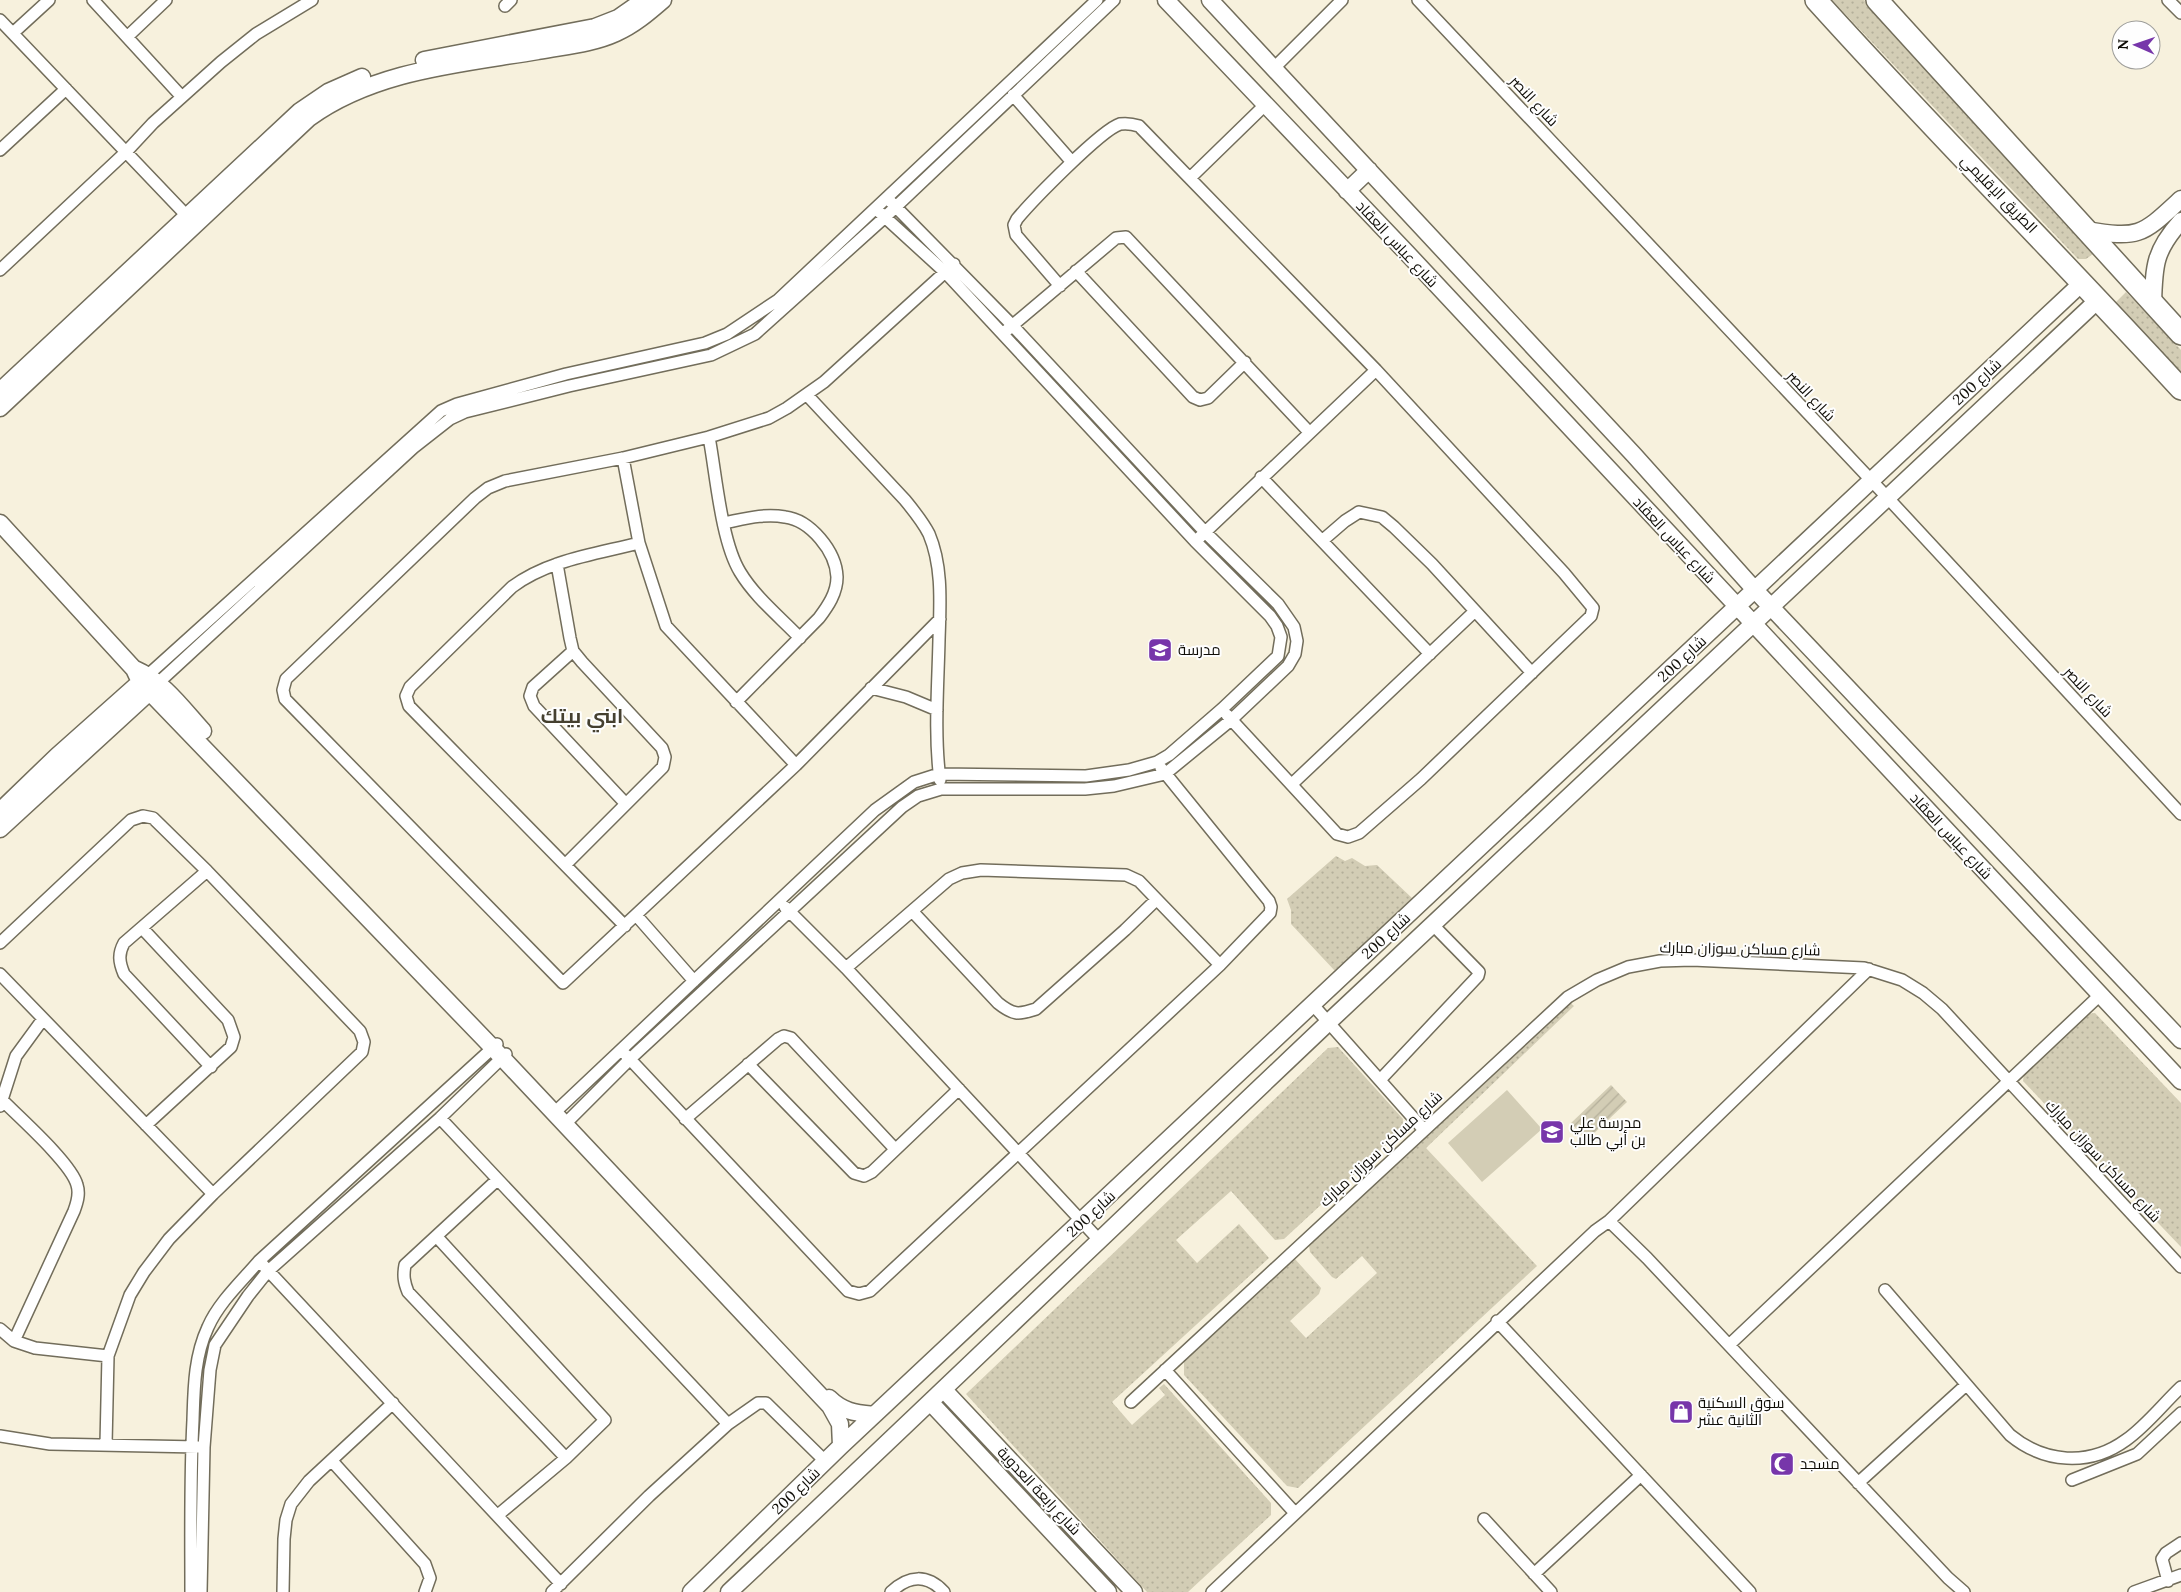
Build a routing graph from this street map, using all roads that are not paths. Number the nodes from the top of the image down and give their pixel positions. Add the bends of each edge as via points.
1 (50, 0) edge
2 (93, 0) edge
3 (166, 0) edge
4 (312, 0) edge
5 (644, 0) edge
6 (663, 0) edge
7 (1097, 0) edge
8 (1114, 0) edge
9 (1166, 0) edge
10 (1210, 0) edge
11 (1342, 0) edge
12 (1418, 0) edge
13 (1877, 0) edge
14 (2168, 0) edge
15 (1821, 2) edge
16 (2181, 13) edge
17 (0, 20) edge
18 (13, 33) junction
19 (127, 37) junction
20 (1274, 68) junction
21 (66, 89) junction
22 (1013, 95) junction
23 (182, 97) junction
24 (1265, 106) junction
25 (273, 144) junction
26 (1, 148) edge
27 (126, 152) junction
28 (1072, 162) junction
29 (1369, 170) junction
30 (1190, 178) junction
31 (1347, 191) junction
32 (887, 198) junction
33 (2181, 199) edge
34 (896, 206) junction
35 (876, 209) junction
36 (186, 216) junction
37 (884, 218) junction
38 (2181, 221) edge
39 (2086, 230) junction
40 (954, 264) junction
41 (0, 270) edge
42 (1076, 271) junction
43 (946, 273) junction
44 (2083, 282) junction
45 (1060, 286) junction
46 (2098, 299) junction
47 (2153, 304) junction
48 (1012, 325) junction
49 (1003, 334) junction
50 (2181, 334) edge
51 (1245, 362) junction
52 (1376, 370) junction
53 (566, 374) junction
54 (569, 386) junction
55 (2181, 389) edge
56 (0, 391) edge
57 (807, 395) junction
58 (0, 408) edge
59 (1309, 432) junction
60 (709, 437) junction
61 (623, 458) junction
62 (1261, 477) junction
63 (1871, 481) junction
64 (1886, 496) junction
65 (0, 523) edge
66 (724, 523) junction
67 (1204, 532) junction
68 (1323, 540) junction
69 (1195, 541) junction
70 (639, 543) junction
71 (557, 564) junction
72 (1755, 590) junction
73 (1769, 605) junction
74 (1736, 608) junction
75 (1475, 611) junction
76 (940, 619) junction
77 (1751, 623) junction
78 (800, 638) junction
79 (573, 650) junction
80 (1430, 654) junction
81 (1822, 660) junction
82 (1532, 673) junction
83 (1804, 678) junction
84 (146, 680) junction
85 (870, 688) junction
86 (736, 702) junction
87 (937, 710) junction
88 (1222, 710) junction
89 (1231, 720) junction
90 (1156, 762) junction
91 (796, 765) junction
92 (939, 774) junction
93 (1165, 774) junction
94 (1292, 784) junction
95 (941, 789) junction
96 (626, 804) junction
97 (0, 811) edge
98 (2181, 814) edge
99 (0, 829) edge
100 (566, 864) junction
101 (207, 871) junction
102 (779, 900) junction
103 (1156, 900) junction
104 (912, 911) junction
105 (789, 912) junction
106 (636, 915) junction
107 (1432, 924) junction
108 (625, 926) junction
109 (142, 928) junction
110 (0, 942) edge
111 (1220, 965) junction
112 (846, 968) junction
113 (1869, 969) junction
114 (0, 974) edge
115 (694, 981) junction
116 (2100, 995) junction
117 (1313, 1005) junction
118 (43, 1019) junction
119 (1329, 1022) junction
120 (2181, 1040) edge
121 (621, 1050) junction
122 (500, 1051) junction
123 (630, 1059) junction
124 (748, 1064) junction
125 (211, 1067) junction
126 (1380, 1080) junction
127 (2009, 1081) junction
128 (2181, 1081) edge
129 (959, 1089) junction
130 (1, 1103) edge
131 (561, 1116) junction
132 (440, 1118) junction
133 (685, 1119) junction
134 (146, 1124) junction
135 (1424, 1130) junction
136 (896, 1149) junction
137 (1018, 1153) junction
138 (497, 1180) junction
139 (213, 1194) junction
140 (1609, 1221) junction
141 (1082, 1222) junction
142 (437, 1237) junction
143 (1100, 1241) junction
144 (259, 1261) junction
145 (2181, 1267) edge
146 (268, 1271) junction
147 (1884, 1290) dead end
148 (1497, 1321) junction
149 (0, 1328) edge
150 (14, 1341) junction
151 (1729, 1345) junction
152 (108, 1356) junction
153 (1165, 1370) junction
154 (1966, 1385) junction
155 (2181, 1387) edge
156 (944, 1390) junction
157 (1131, 1402) dead end
158 (393, 1403) junction
159 (931, 1403) junction
160 (2181, 1413) edge
161 (874, 1415) junction
162 (973, 1421) junction
163 (728, 1424) junction
164 (959, 1434) junction
165 (0, 1436) edge
166 (2127, 1440) junction
167 (106, 1444) junction
168 (191, 1446) junction
169 (841, 1446) junction
170 (204, 1447) junction
171 (2137, 1454) junction
172 (566, 1458) junction
173 (332, 1461) junction
174 (826, 1462) junction
175 (1641, 1475) junction
176 (2072, 1480) dead end
177 (1858, 1483) junction
178 (1295, 1513) junction
179 (498, 1515) junction
180 (1484, 1519) dead end
181 (750, 1535) junction
182 (2181, 1543) edge
183 (768, 1555) junction
184 (1534, 1574) junction
185 (2181, 1575) edge
186 (2168, 1581) junction
187 (556, 1588) edge
188 (191, 1592) edge
189 (201, 1592) edge
190 (283, 1592) edge
191 (425, 1592) edge
192 (691, 1592) edge
193 (729, 1592) edge
194 (891, 1592) edge
195 (944, 1592) edge
196 (1108, 1592) edge
197 (1134, 1592) edge
198 (1212, 1592) edge
199 (1552, 1592) edge
200 (1750, 1592) edge
201 (1964, 1592) edge
202 (2134, 1592) edge

1 - 18 street
2 - 19 street
3 - 19 street
4 - 23 street via 256,34
5 - 25 street via 618,18 595,27 420,60 365,76 319,97
6 - 25 street via 628,27 597,40 430,70 365,88 322,109
7 - 32 street
8 - 22 street
9 - 24 street, شارع عباس العقاد
10 - 20 street, شارع عباس العقاد
11 - 20 street
12 - 63 street, شارع النصر
13 - 39 highway
14 - 16 street
15 - 44 highway, الطريق الإقليمي via 1946,140
17 - 18 street
18 - 21 street
19 - 23 street
20 - 29 street, شارع عباس العقاد
21 - 26 street
21 - 27 street
22 - 28 street
22 - 34 street
23 - 27 street
24 - 30 street
24 - 31 street, شارع عباس العقاد
25 - 36 street
25 - 58 street
27 - 36 street
27 - 41 street
28 - 30 street via 1113,128 1131,124 1139,126
28 - 45 street via 1022,212 1014,225 1016,235
29 - 31 street
29 - 72 street, شارع عباس العقاد
30 - 52 street
31 - 74 street, شارع عباس العقاد
32 - 34 street
32 - 35 street
33 - 39 street via 2143,231 2122,235
34 - 37 street
34 - 40 street
35 - 37 street
35 - 53 street via 778,300 727,334 674,351
36 - 56 street
37 - 43 street
37 - 54 street via 755,334 711,355
38 - 47 street via 2159,250
39 - 47 highway
40 - 43 street
40 - 48 street
42 - 45 street
42 - 51 street via 1116,238 1126,238
42 - 51 street via 1193,397 1200,400 1208,398
43 - 49 street
43 - 57 street
44 - 46 highway, الطريق الإقليمي
44 - 63 street, شارع 200
45 - 48 street
46 - 55 highway, الطريق الإقليمي
46 - 64 street, شارع 200
47 - 50 highway
48 - 49 street
48 - 67 street
49 - 69 street
51 - 59 street
52 - 59 street
52 - 82 street via 1592,606 1591,616
53 - 54 street
53 - 84 street via 441,411
54 - 84 street via 450,419
57 - 60 street via 769,418
57 - 76 street via 918,515 929,534 936,558
59 - 62 street
60 - 61 street
60 - 66 street
61 - 70 street
61 - 108 street via 488,488 286,679 283,690 285,699 561,983
62 - 67 street
62 - 68 street
63 - 64 street, شارع النصر
63 - 72 street, شارع 200
64 - 73 street, شارع 200
64 - 98 street, شارع النصر
65 - 84 street
66 - 78 street via 740,573
66 - 78 street via 766,515 786,517 803,524 820,540 831,557 837,576 835,591 829,605
67 - 69 street
67 - 89 street via 1278,604 1294,627 1297,641 1295,654 1288,666
68 - 75 street via 1359,512 1382,517
68 - 80 street
69 - 88 street via 1270,616 1281,637 1278,656
70 - 71 street
70 - 86 street via 666,626
71 - 79 street
71 - 100 street via 512,587 410,686 406,696 409,706
72 - 73 street, شارع عباس العقاد
72 - 74 street, شارع 200
73 - 77 street, شارع 200
73 - 81 street, شارع عباس العقاد
74 - 77 street, شارع عباس العقاد
74 - 117 street, شارع 200
75 - 80 street
75 - 82 street
76 - 85 street
76 - 87 street
77 - 83 street, شارع عباس العقاد
77 - 107 street, شارع 200
78 - 86 street
79 - 96 street via 662,748 665,757 663,767
79 - 96 street via 533,687 530,696 534,706
80 - 94 street
81 - 83 street
81 - 120 street, شارع عباس العقاد
82 - 94 street via 1354,836 1337,834
83 - 116 street, شارع عباس العقاد
84 - 97 street via 57,756
84 - 99 street
84 - 122 street
85 - 87 street via 906,697
85 - 91 street
86 - 91 street
87 - 92 street
88 - 89 street
88 - 90 street via 1169,755
89 - 93 street
89 - 94 street
90 - 92 street via 1129,770 1086,776
90 - 93 street
91 - 106 street
92 - 95 street
92 - 102 street via 914,782 875,810
93 - 95 street via 1085,789
93 - 111 street via 1271,907 1270,913
95 - 105 street via 918,796 902,807
96 - 100 street
100 - 108 street
101 - 109 street
101 - 110 street via 153,818 143,816 131,820
101 - 139 street via 360,1031 364,1042 362,1052
102 - 105 street
102 - 115 street
103 - 104 street via 1139,882 1126,875 981,870 949,879
103 - 104 street via 1036,1009 1021,1014 998,1003
103 - 111 street
104 - 112 street
105 - 112 street
105 - 123 street
106 - 108 street
106 - 115 street
107 - 119 street, شارع 200
107 - 126 street via 1479,972 1478,976
109 - 125 street via 228,1020 234,1037 231,1047
109 - 125 street via 124,943 119,952 124,974
111 - 137 street
112 - 129 street
113 - 127 street, شارع مساكن سوزان مبارك via 1902,980 1933,1000
113 - 135 street, شارع مساكن سوزان مبارك via 1676,960 1612,973 1568,997
113 - 140 street
114 - 118 street
115 - 121 street
116 - 127 street
116 - 128 street, شارع عباس العقاد
117 - 119 street
117 - 141 street, شارع 200
118 - 130 street via 16,1056
118 - 134 street
119 - 126 street
119 - 143 street, شارع 200
121 - 123 street
121 - 131 street
122 - 131 street
122 - 132 street
122 - 144 street
123 - 131 street
123 - 133 street
124 - 133 street
124 - 136 street via 854,1173 864,1176 872,1172
124 - 136 street via 778,1039 784,1036 791,1038
125 - 134 street
126 - 135 street
127 - 145 street, شارع مساكن سوزان مبارك
127 - 151 street
129 - 136 street
129 - 137 street
130 - 150 street via 70,1168 77,1184 78,1198
131 - 161 street via 834,1403 849,1412
131 - 169 street via 830,1406 840,1424
132 - 138 street
132 - 146 street
133 - 137 street via 848,1291 859,1294 870,1291
134 - 139 street
135 - 153 street, شارع مساكن سوزان مبارك
137 - 141 street
138 - 142 street
138 - 163 street
139 - 152 street via 144,1272 130,1295
140 - 148 street via 1594,1231
140 - 151 street
141 - 143 street
141 - 161 street, شارع 200
142 - 172 street via 405,1265 403,1275 408,1292
142 - 172 street via 605,1420
143 - 156 street, شارع 200
144 - 146 street
144 - 168 street via 225,1300 199,1349
146 - 158 street
146 - 170 street via 215,1345
147 - 154 street
148 - 175 street
148 - 178 street
149 - 150 street
150 - 152 street via 35,1348
151 - 177 street
152 - 167 street
153 - 157 street, شارع مساكن سوزان مبارك
153 - 178 street
154 - 166 street via 2010,1435 2040,1453 2062,1459 2086,1458 2102,1454
154 - 177 street
155 - 166 street
156 - 159 street, شارع 200
156 - 162 street, شارع رابعة العدوية
158 - 173 street
158 - 179 street
159 - 164 street, شارع رابعة العدوية
159 - 183 street, شارع 200
160 - 171 street
161 - 169 street, شارع 200
162 - 164 street
162 - 197 street, شارع رابعة العدوية
163 - 174 street via 758,1403 766,1403
163 - 187 street
164 - 196 street, شارع رابعة العدوية
165 - 167 street via 50,1444
166 - 171 street
167 - 168 street
168 - 170 street
168 - 188 street
169 - 174 street, شارع 200
170 - 189 street
171 - 176 street
172 - 179 street
173 - 190 street via 309,1481 291,1504 284,1539
173 - 191 street via 424,1564 430,1578
174 - 181 street, شارع 200
175 - 184 street
175 - 200 street
177 - 201 street
178 - 198 street
179 - 187 street
180 - 184 street
181 - 183 street
181 - 192 street, شارع 200
182 - 186 street via 2162,1558
183 - 193 street, شارع 200
184 - 199 street
185 - 186 street
186 - 202 street
194 - 195 street via 902,1582 913,1578 934,1583

